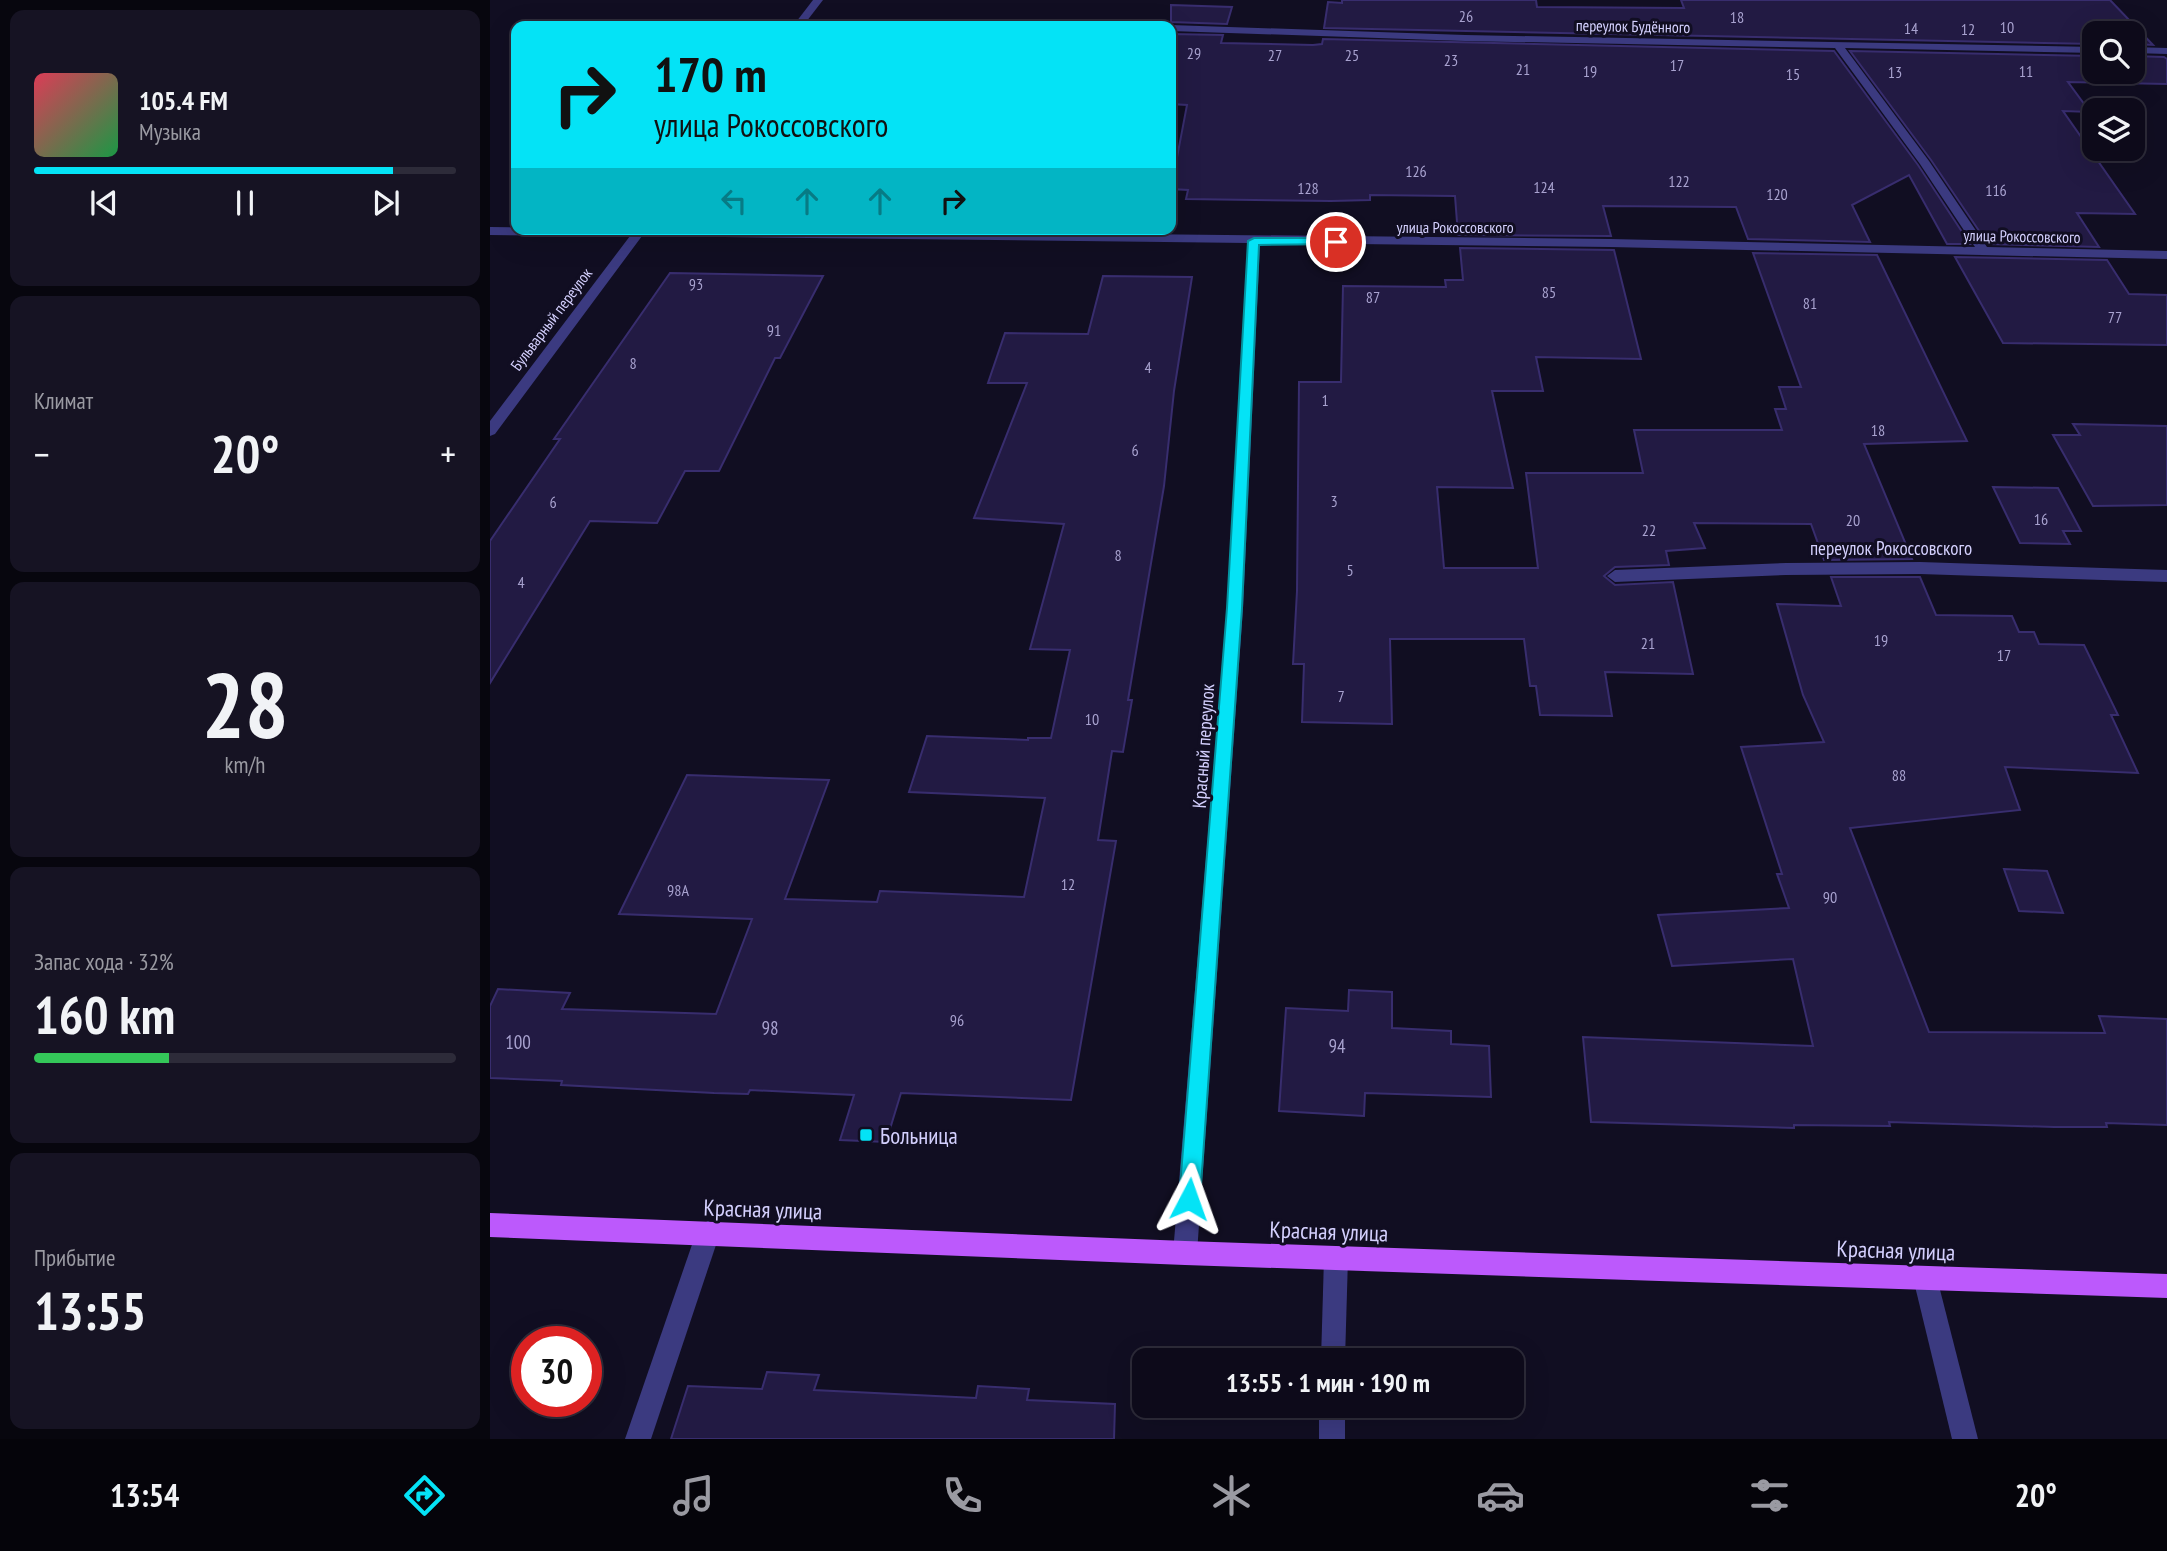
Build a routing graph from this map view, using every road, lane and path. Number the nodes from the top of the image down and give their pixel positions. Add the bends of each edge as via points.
1 (818, 0) edge
2 (802, 21) edge
3 (1176, 28) edge
4 (1838, 46) junction
5 (2082, 50) edge
6 (2145, 50) edge
7 (2167, 51) edge
8 (490, 231) edge
9 (511, 231) edge
10 (637, 235) edge
11 (844, 235) edge
12 (1254, 241) junction
13 (1983, 251) junction
14 (2167, 255) edge
15 (490, 431) edge
16 (1615, 576) dead end
17 (2167, 576) edge
18 (490, 1225) edge
19 (708, 1233) junction
20 (1185, 1253) junction
21 (1336, 1258) junction
22 (1925, 1278) junction
23 (2167, 1286) edge
24 (1333, 1348) edge
25 (1332, 1418) edge
26 (638, 1439) edge
27 (1332, 1439) edge
28 (1965, 1439) edge

1 - 2 street
3 - 4 street, переулок Будённого
4 - 5 street, переулок Будённого
4 - 13 street
6 - 7 street
8 - 9 street, улица Рокоссовского
10 - 15 street, Бульварный переулок
11 - 12 street, улица Рокоссовского
12 - 13 street, улица Рокоссовского
12 - 20 street, Красный переулок via 1235,608
13 - 14 street, улица Рокоссовского
16 - 17 street, переулок Рокоссовского via 1920,568
18 - 19 main road, Красная улица
19 - 20 main road, Красная улица
19 - 26 street
20 - 21 main road, Красная улица
21 - 22 main road, Красная улица
21 - 24 street
22 - 23 main road, Красная улица
22 - 28 street
25 - 27 street

